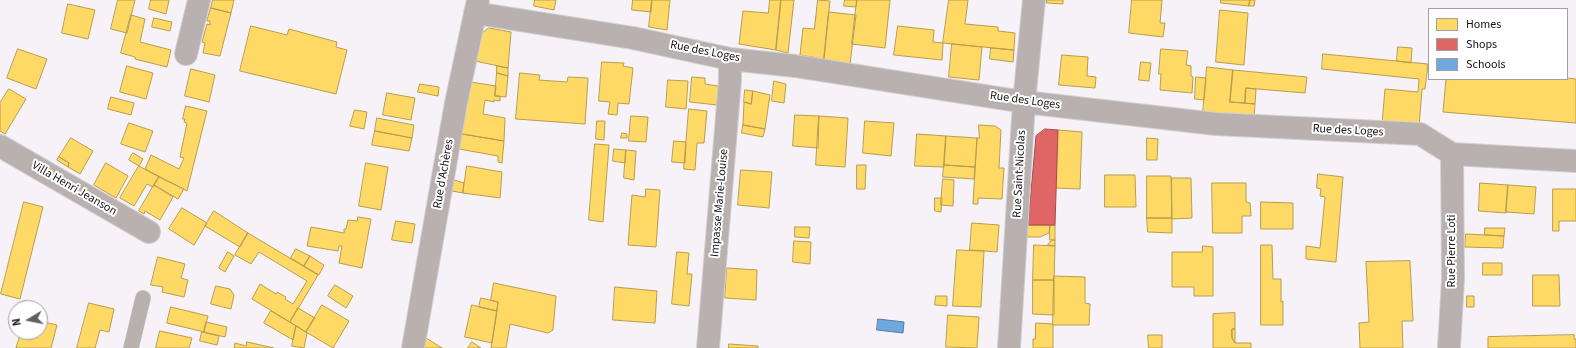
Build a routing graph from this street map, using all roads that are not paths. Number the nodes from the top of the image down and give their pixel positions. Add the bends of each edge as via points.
1 (199, 0) edge
2 (1034, 0) edge
3 (476, 6) edge
4 (186, 54) dead end
5 (730, 59) junction
6 (1024, 102) junction
7 (0, 146) edge
8 (1452, 154) junction
9 (1576, 161) edge
10 (149, 232) dead end
11 (143, 298) dead end
12 (131, 348) edge
13 (413, 348) edge
14 (708, 348) edge
15 (1009, 348) edge
16 (1449, 348) edge

1 - 4 street
2 - 6 street, Rue Saint-Nicolas
3 - 5 street, Rue des Loges
3 - 13 street, Rue d'Achères via 456,103
5 - 6 street, Rue des Loges via 795,66
5 - 14 street, Impasse Marie-Louise
6 - 8 street, Rue des Loges via 1216,124 1420,134
6 - 15 street, Rue Saint-Nicolas
7 - 10 street, Villa Henri Jeanson
8 - 9 street, Rue des Loges
8 - 16 street, Rue Pierre Loti via 1453,279
11 - 12 lane

